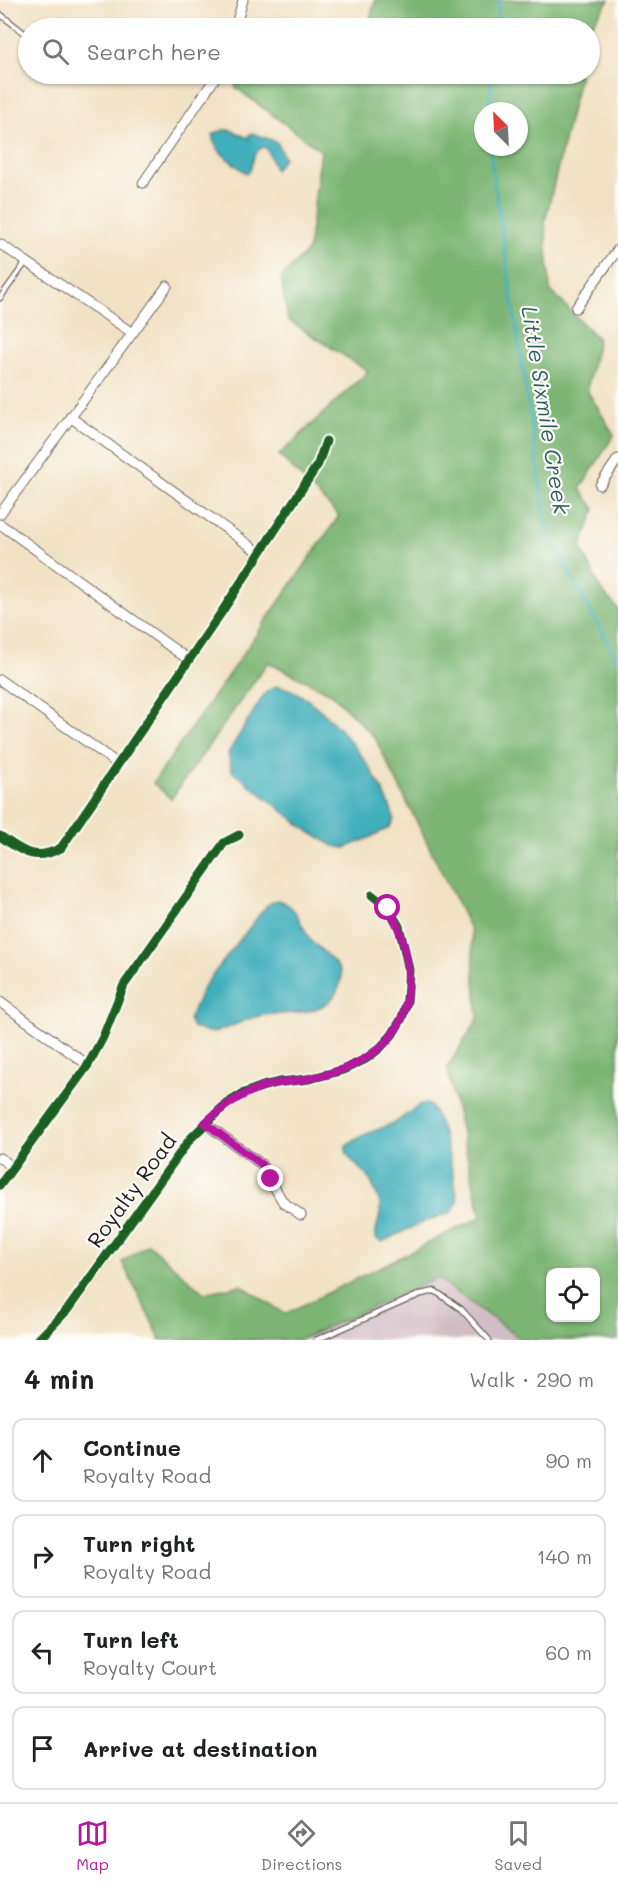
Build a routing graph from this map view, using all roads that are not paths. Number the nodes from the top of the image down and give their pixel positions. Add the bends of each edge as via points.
1 (243, 0) edge
2 (0, 14) edge
3 (238, 18) edge
4 (18, 28) edge
5 (211, 84) edge
6 (142, 183) dead end
7 (0, 244) edge
8 (618, 249) edge
9 (26, 262) junction
10 (167, 286) dead end
11 (0, 298) edge
12 (576, 308) dead end
13 (131, 332) junction
14 (70, 417) junction
15 (326, 441) dead end
16 (618, 459) edge
17 (600, 485) dead end
18 (0, 513) edge
19 (0, 524) edge
20 (260, 553) junction
21 (189, 660) junction
22 (0, 680) edge
23 (118, 764) junction
24 (239, 835) dead end
25 (0, 836) edge
26 (372, 896) dead end
27 (0, 1002) edge
28 (88, 1065) junction
29 (205, 1123) junction
30 (0, 1158) edge
31 (13, 1167) junction
32 (0, 1185) edge
33 (301, 1215) dead end
34 (38, 1340) edge
35 (316, 1340) edge
36 (489, 1340) edge

1 - 3 street
2 - 4 lane
5 - 6 street
7 - 9 street
8 - 12 street
9 - 11 lane
9 - 13 street
10 - 13 street
13 - 14 street
14 - 18 street
14 - 20 street
15 - 20 street via 318,464
16 - 17 street
19 - 21 street
20 - 21 street
21 - 23 street
22 - 23 street
23 - 25 street via 61,848 38,856 23,852
24 - 28 street via 224,843 124,986
26 - 29 street, Royalty Road via 388,908 399,926 409,970 407,1001 392,1035 366,1059 343,1070 242,1094
27 - 28 street
28 - 31 street
29 - 33 street via 261,1164 284,1202
29 - 34 street, Royalty Road via 68,1309
30 - 31 street
31 - 32 street
35 - 36 lane via 435,1291 461,1309

